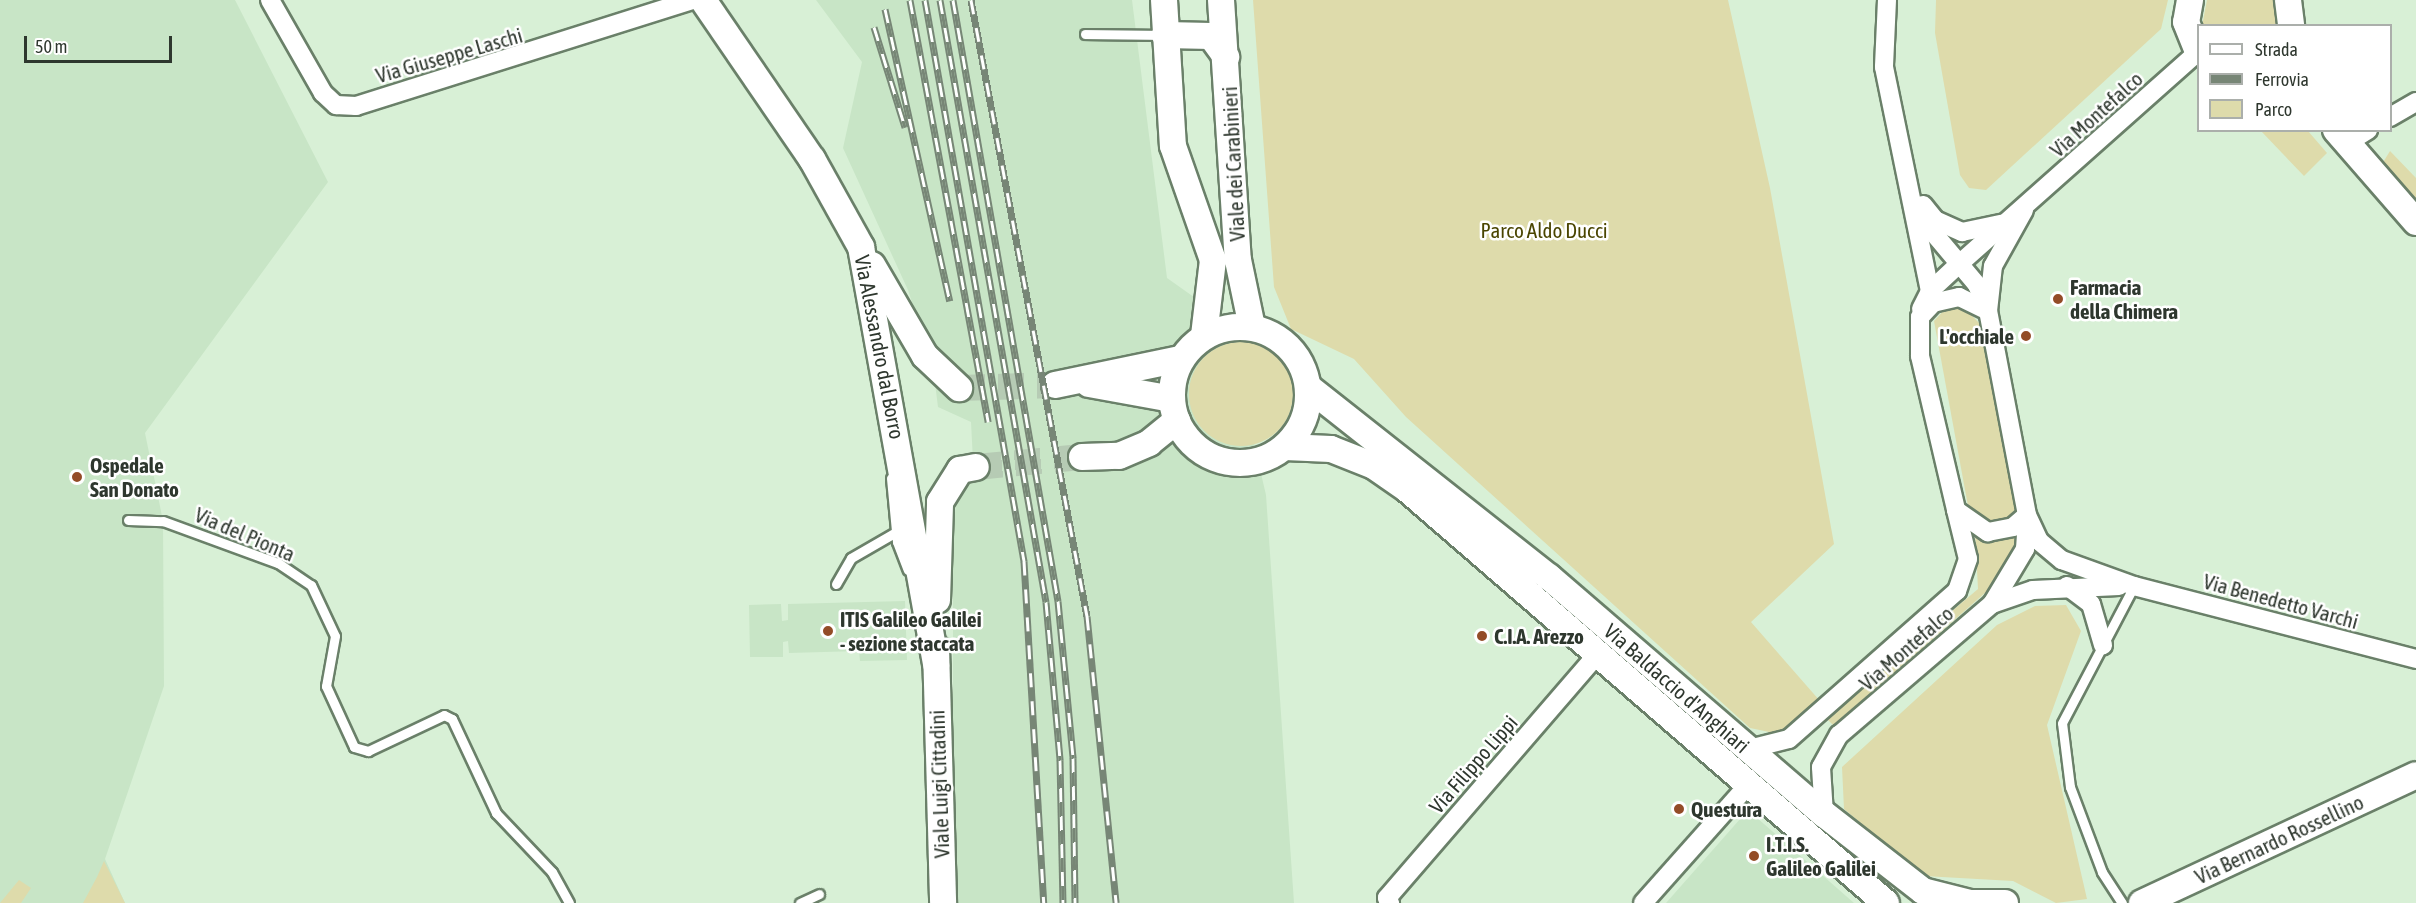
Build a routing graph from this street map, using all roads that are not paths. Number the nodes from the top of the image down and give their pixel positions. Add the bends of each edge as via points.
1 (270, 0) edge
2 (693, 0) edge
3 (704, 0) edge
4 (1164, 0) edge
5 (1221, 0) edge
6 (1887, 0) edge
7 (2190, 0) edge
8 (2288, 0) edge
9 (2291, 24) edge
10 (1085, 34) dead end
11 (1165, 35) junction
12 (2197, 49) edge
13 (2197, 53) edge
14 (1226, 57) junction
15 (2416, 102) edge
16 (2392, 116) edge
17 (2350, 135) edge
18 (1912, 191) junction
19 (1915, 211) junction
20 (2018, 215) junction
21 (2416, 222) edge
22 (861, 247) junction
23 (1958, 265) junction
24 (1930, 291) junction
25 (1988, 311) junction
26 (1920, 317) junction
27 (1252, 327) junction
28 (1204, 336) junction
29 (1181, 360) junction
30 (1308, 387) junction
31 (959, 388) dead end
32 (1174, 410) junction
33 (1285, 447) junction
34 (1082, 457) tunnel mouth
35 (973, 467) tunnel mouth
36 (1956, 510) junction
37 (2027, 514) junction
38 (128, 520) dead end
39 (896, 532) junction
40 (836, 584) dead end
41 (2067, 586) junction
42 (2134, 586) junction
43 (1992, 604) junction
44 (930, 620) junction
45 (2103, 645) junction
46 (1596, 655) junction
47 (2416, 659) edge
48 (936, 665) junction
49 (1749, 749) junction
50 (2416, 775) edge
51 (1748, 785) junction
52 (1824, 814) junction
53 (819, 894) dead end
54 (569, 903) edge
55 (800, 903) edge
56 (943, 903) edge
57 (1390, 903) edge
58 (1643, 903) edge
59 (1886, 903) edge
60 (1970, 903) edge
61 (2005, 903) edge
62 (2122, 903) edge
63 (2142, 903) edge

1 - 2 street, Via Giuseppe Laschi via 323,93 336,105 356,106
3 - 22 main road, Via Alessandro dal Borro via 812,159
4 - 11 main road, Viale dei Carabinieri
5 - 14 main road, Viale dei Carabinieri
6 - 18 street via 1884,67
7 - 12 main road via 2187,22
8 - 9 main road
10 - 11 lane
11 - 14 main road via 1211,36
11 - 28 main road, Viale dei Carabinieri via 1173,146 1213,260
13 - 20 street, Via Montefalco
14 - 27 main road, Viale dei Carabinieri via 1238,260
15 - 16 street
17 - 21 main road
18 - 19 street
18 - 20 street, Via Montefalco via 1935,220 1962,232
19 - 23 street
19 - 24 street
20 - 23 street, Via Montefalco
20 - 25 street, Via Montefalco via 1993,266
22 - 31 main road via 925,356
22 - 39 lane
22 - 44 main road, Via Alessandro dal Borro
23 - 24 street, Via Montefalco
23 - 25 street via 1977,285
24 - 26 street, Via Montefalco
25 - 26 street via 1959,297 1933,303
25 - 37 street, Via Montefalco
26 - 36 street, Via Montefalco via 1920,356
27 - 28 main road
27 - 30 main road via 1290,348
28 - 29 main road
29 - 32 main road
29 - 32 main road via 1055,385 1092,384
30 - 33 main road via 1304,420
30 - 49 main road, Via Baldaccio d'Anghiari via 1550,577
32 - 33 main road via 1193,444 1224,461 1259,460
32 - 34 main road via 1149,443 1119,456
33 - 46 main road, Via Baldaccio d'Anghiari via 1331,449 1374,466
35 - 48 main road via 948,483 940,502
36 - 37 street via 1988,531 2013,527
36 - 49 street, Via Montefalco via 1968,559 1957,591 1789,739
37 - 42 street, Via Benedetto Varchi via 2049,552
37 - 43 street, Via Montefalco via 2025,549
38 - 54 lane, Via del Pionta via 163,521 278,563 311,585 335,636 326,686 354,747 368,751 444,715 452,719 496,813 552,872
39 - 40 lane via 851,558
39 - 44 lane
41 - 42 street, Via Benedetto Varchi
41 - 43 street, Via Benedetto Varchi
41 - 45 street via 2091,604
42 - 45 lane
42 - 47 street, Via Benedetto Varchi
43 - 52 street, Via Montefalco via 1839,735 1821,767
44 - 48 main road, Via Alessandro dal Borro
45 - 62 lane via 2062,723 2070,787 2102,872
46 - 51 main road, Via Baldaccio d'Anghiari
46 - 57 street, Via Filippo Lippi via 1387,898
48 - 56 main road, Viale Luigi Cittadini
49 - 52 main road, Via Baldaccio d'Anghiari
50 - 63 main road, Via Bernardo Rossellino
51 - 58 street
51 - 59 main road, Via Baldaccio d'Anghiari
52 - 60 main road, Via Baldaccio d'Anghiari via 1923,891
53 - 55 lane
60 - 61 main road, Via Baldaccio d'Anghiari

